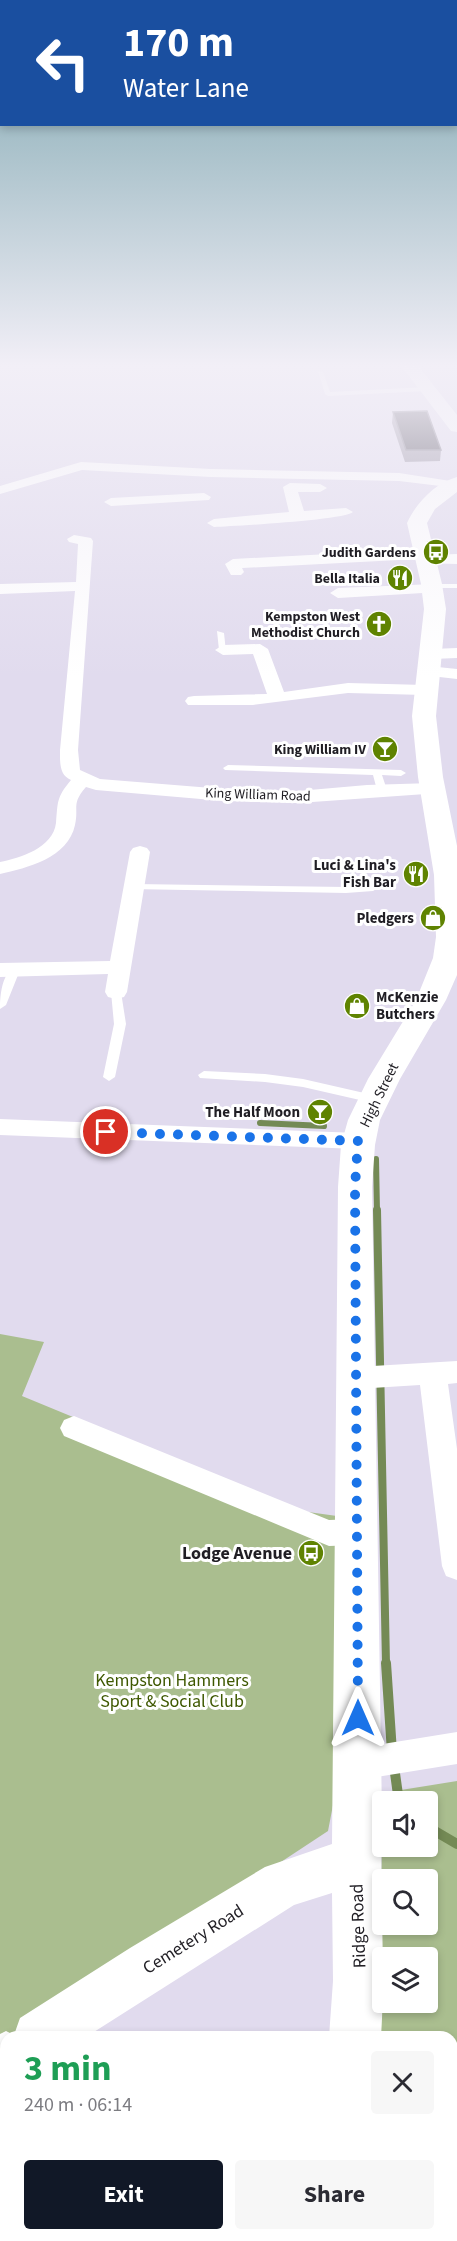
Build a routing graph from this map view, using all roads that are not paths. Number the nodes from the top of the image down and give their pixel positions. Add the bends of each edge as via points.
1 (76, 468) edge
2 (110, 468) edge
3 (211, 473) junction
4 (456, 484) edge
5 (340, 489) dead end
6 (0, 490) edge
7 (204, 497) junction
8 (112, 502) dead end
9 (346, 512) dead end
10 (298, 517) junction
11 (74, 539) dead end
12 (424, 557) junction
13 (457, 559) edge
14 (236, 572) dead end
15 (83, 586) junction
16 (441, 587) edge
17 (0, 589) edge
18 (338, 593) dead end
19 (222, 642) dead end
20 (435, 667) edge
21 (457, 674) edge
22 (277, 698) junction
23 (194, 701) dead end
24 (228, 768) dead end
25 (401, 773) dead end
26 (379, 781) junction
27 (77, 785) junction
28 (433, 789) junction
29 (140, 852) dead end
30 (0, 868) edge
31 (134, 887) junction
32 (373, 888) dead end
33 (452, 960) edge
34 (120, 967) junction
35 (8, 970) edge
36 (116, 992) joint
37 (0, 1005) edge
38 (204, 1076) dead end
39 (109, 1077) dead end
40 (375, 1099) junction
41 (0, 1127) edge
42 (358, 1141) junction
43 (445, 1373) edge
44 (373, 1377) junction
45 (74, 1428) dead end
46 (357, 1532) junction
47 (457, 1566) edge
48 (457, 1748) edge
49 (382, 1760) junction
50 (357, 1838) junction
51 (48, 2031) edge
52 (355, 2031) edge

1 - 6 street
2 - 3 street
3 - 4 street via 399,477
3 - 7 street
4 - 12 main road, High Street via 433,499 421,513 417,524
5 - 10 street via 290,488
7 - 8 street
7 - 10 street via 215,528
9 - 10 street via 328,520
11 - 15 street via 86,541
12 - 13 street
12 - 14 street via 318,564 233,564
12 - 16 main road, High Street
15 - 17 street
15 - 27 street via 69,766
16 - 18 street
16 - 20 main road, High Street via 435,620
19 - 22 street via 260,649
20 - 21 street
20 - 22 street via 378,687
20 - 28 main road, High Street via 424,728
22 - 23 street
24 - 26 lane
25 - 26 lane
26 - 27 street, King William Road via 298,797 224,795 96,783
26 - 28 street, King William Road
27 - 30 street via 65,807 65,825 56,842 24,863
28 - 33 main road, High Street via 455,898
29 - 31 street
31 - 32 lane
31 - 34 street
33 - 40 main road, High Street
34 - 35 street
34 - 36 street
35 - 37 lane
36 - 39 lane via 120,1024
38 - 40 lane via 303,1083
40 - 42 main road, High Street
41 - 42 street
42 - 44 main road, High Street via 355,1187
43 - 44 street
43 - 47 street
44 - 46 main road, High Street
45 - 46 street via 329,1533
46 - 49 main road, High Street
48 - 49 street
49 - 50 main road, High Street
50 - 51 main road, Cemetery Road via 148,1965
50 - 52 main road, Ridge Road via 359,1981

